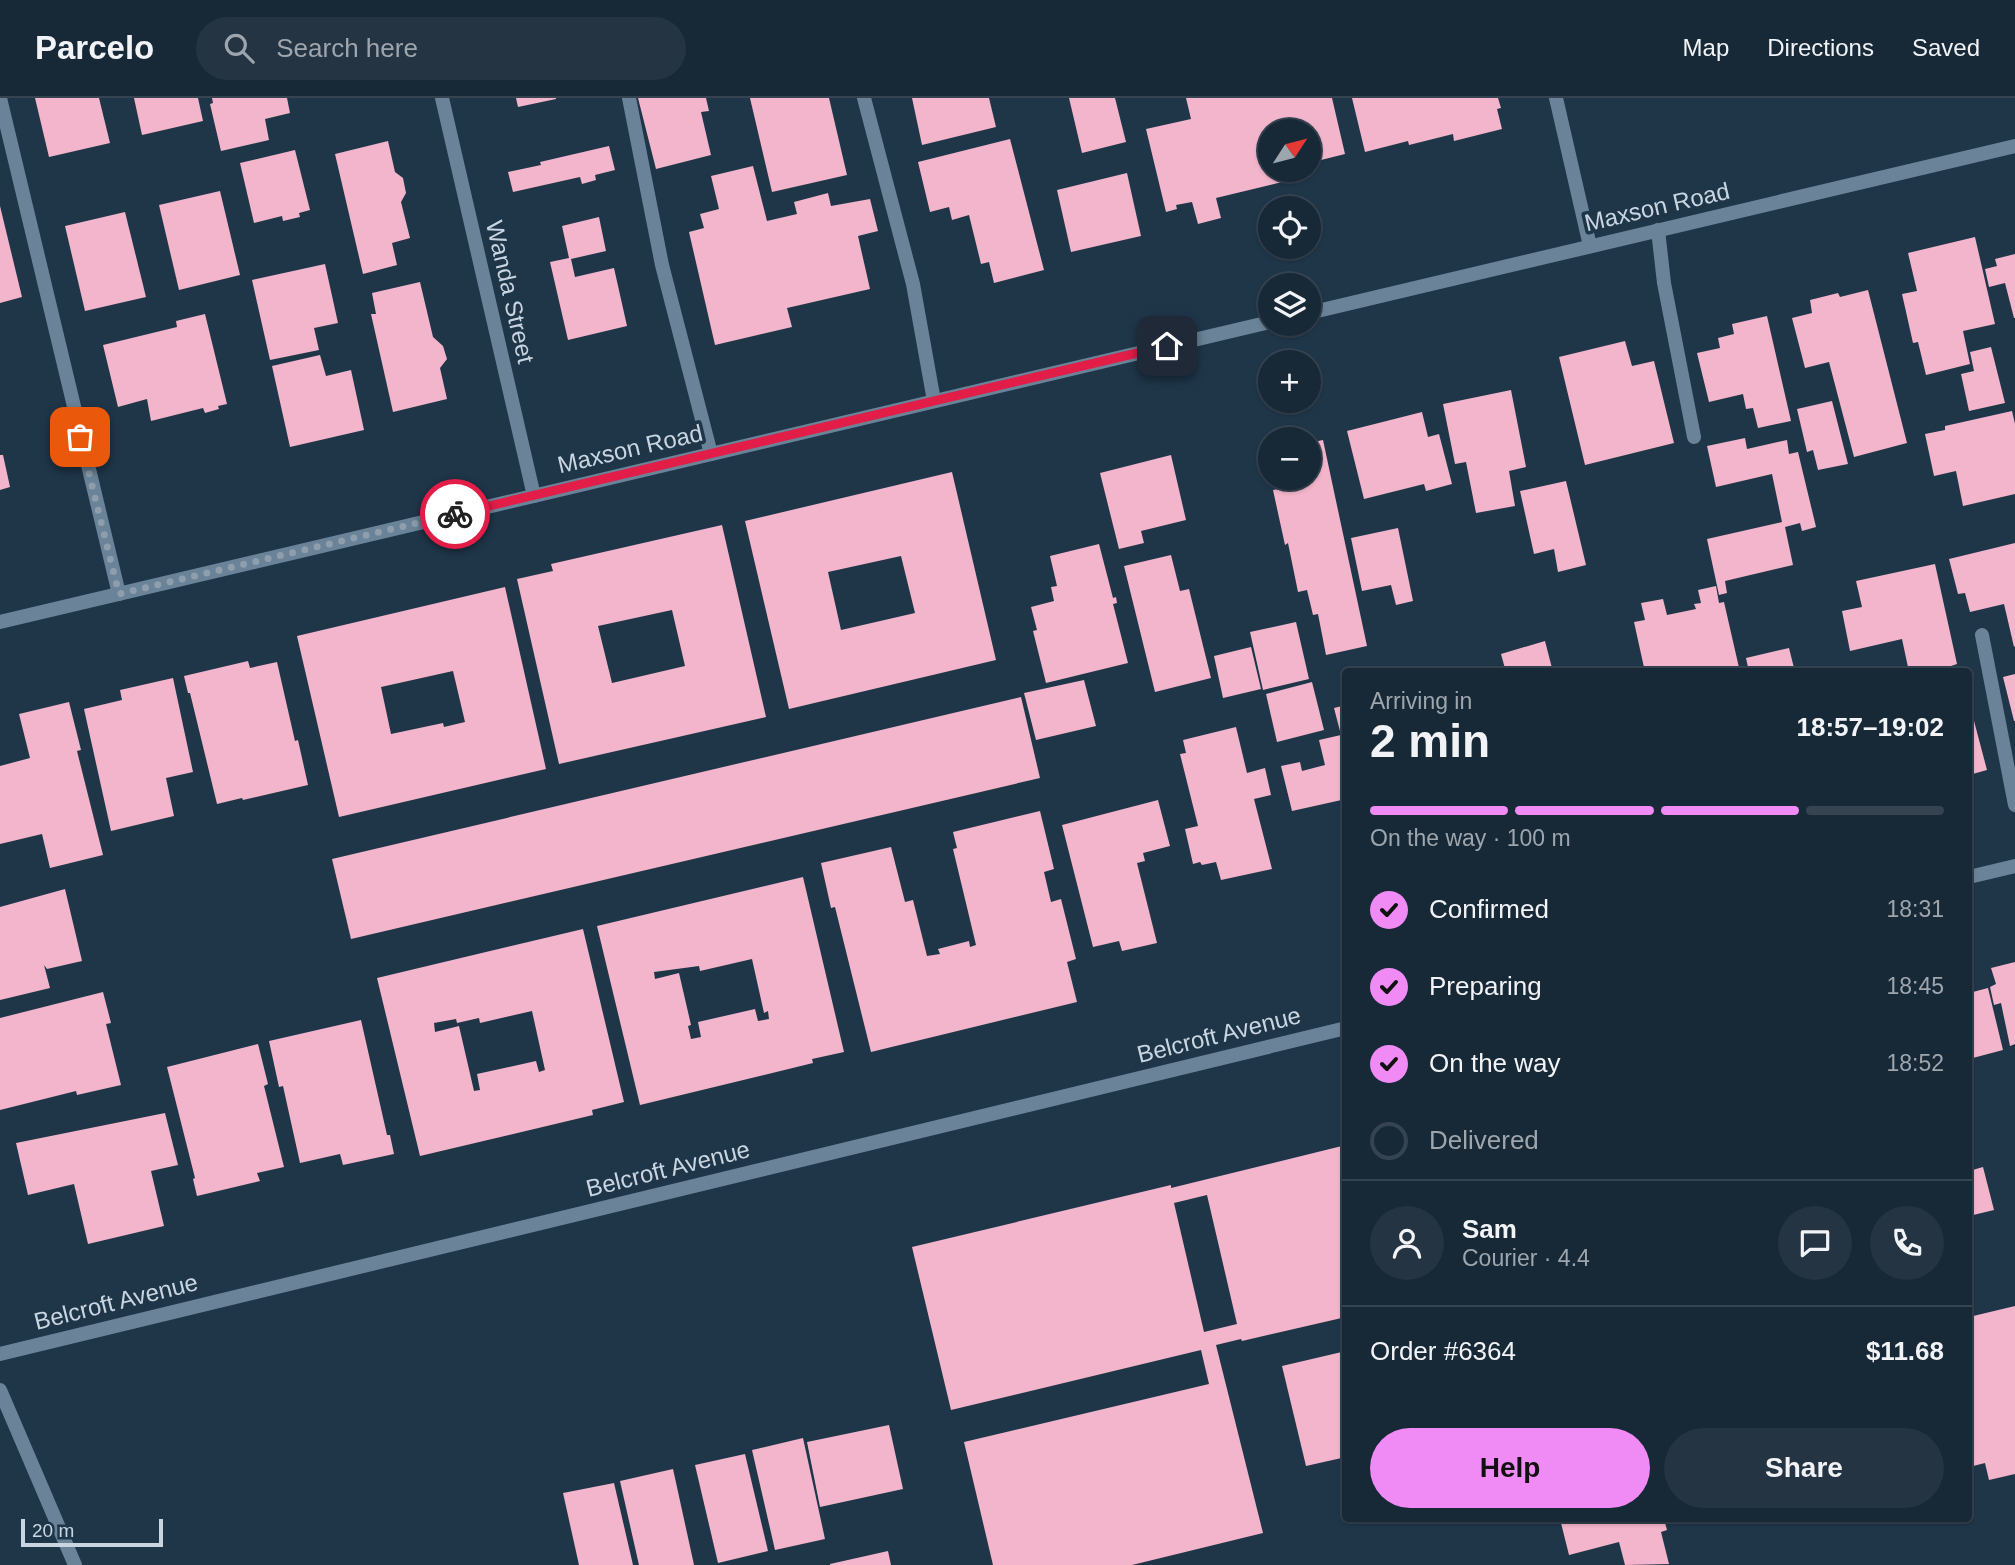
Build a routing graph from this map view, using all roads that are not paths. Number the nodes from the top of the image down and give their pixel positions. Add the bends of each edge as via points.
1 (1, 98) edge
2 (442, 98) edge
3 (629, 98) edge
4 (864, 98) edge
5 (1556, 98) edge
6 (2015, 146) edge
7 (1658, 230) junction
8 (1590, 246) junction
9 (1321, 310) edge
10 (1258, 325) edge
11 (934, 401) junction
12 (1694, 437) dead end
13 (711, 454) junction
14 (534, 496) junction
15 (119, 594) junction
16 (0, 622) edge
17 (1982, 635) dead end
18 (2015, 805) edge
19 (2015, 866) edge
20 (1972, 876) edge
21 (1342, 1029) edge
22 (0, 1354) edge
23 (0, 1390) edge
24 (75, 1565) edge

1 - 15 street
2 - 14 street, Wanda Street
3 - 13 street via 662,265
4 - 11 street via 914,284
5 - 8 street
6 - 7 street, Maxson Road
7 - 8 street, Maxson Road
7 - 12 street
8 - 9 street, Maxson Road
10 - 11 street, Maxson Road
11 - 13 street, Maxson Road
13 - 14 street, Maxson Road
14 - 15 street, Maxson Road
15 - 16 street, Maxson Road
17 - 18 street
19 - 20 street
21 - 22 street, Belcroft Avenue
23 - 24 street

